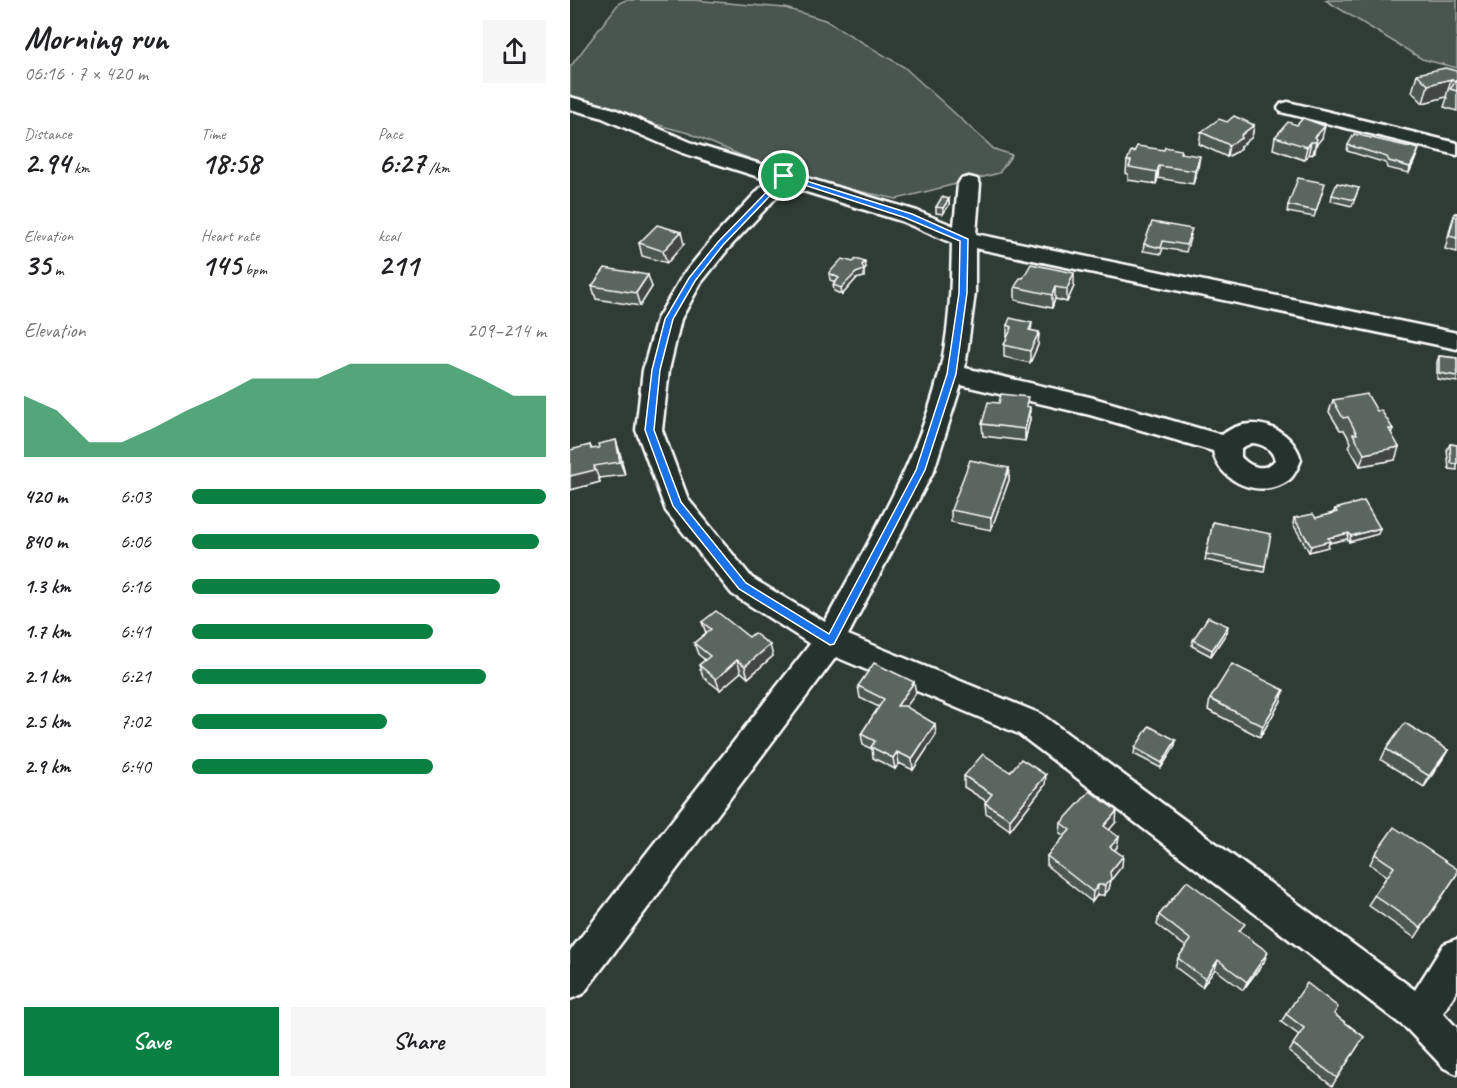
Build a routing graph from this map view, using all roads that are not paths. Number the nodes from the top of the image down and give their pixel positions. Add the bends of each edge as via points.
1 (570, 104) edge
2 (1288, 108) dead end
3 (1457, 149) edge
4 (784, 176) junction
5 (969, 184) dead end
6 (964, 239) junction
7 (1457, 341) edge
8 (952, 374) junction
9 (1227, 446) dead end
10 (830, 641) junction
11 (1457, 957) edge
12 (570, 981) edge
13 (1420, 1016) junction
14 (1457, 1054) edge

1 - 4 street via 607,113 690,149
2 - 3 street
4 - 6 street via 909,216
4 - 10 street via 721,243 692,280 669,319 656,370 649,430 676,504 742,586
5 - 6 street
6 - 7 street
6 - 8 street via 963,293
8 - 9 street via 1117,411
8 - 10 street via 920,470
10 - 12 street
10 - 13 street via 1030,724
11 - 13 street
13 - 14 street

